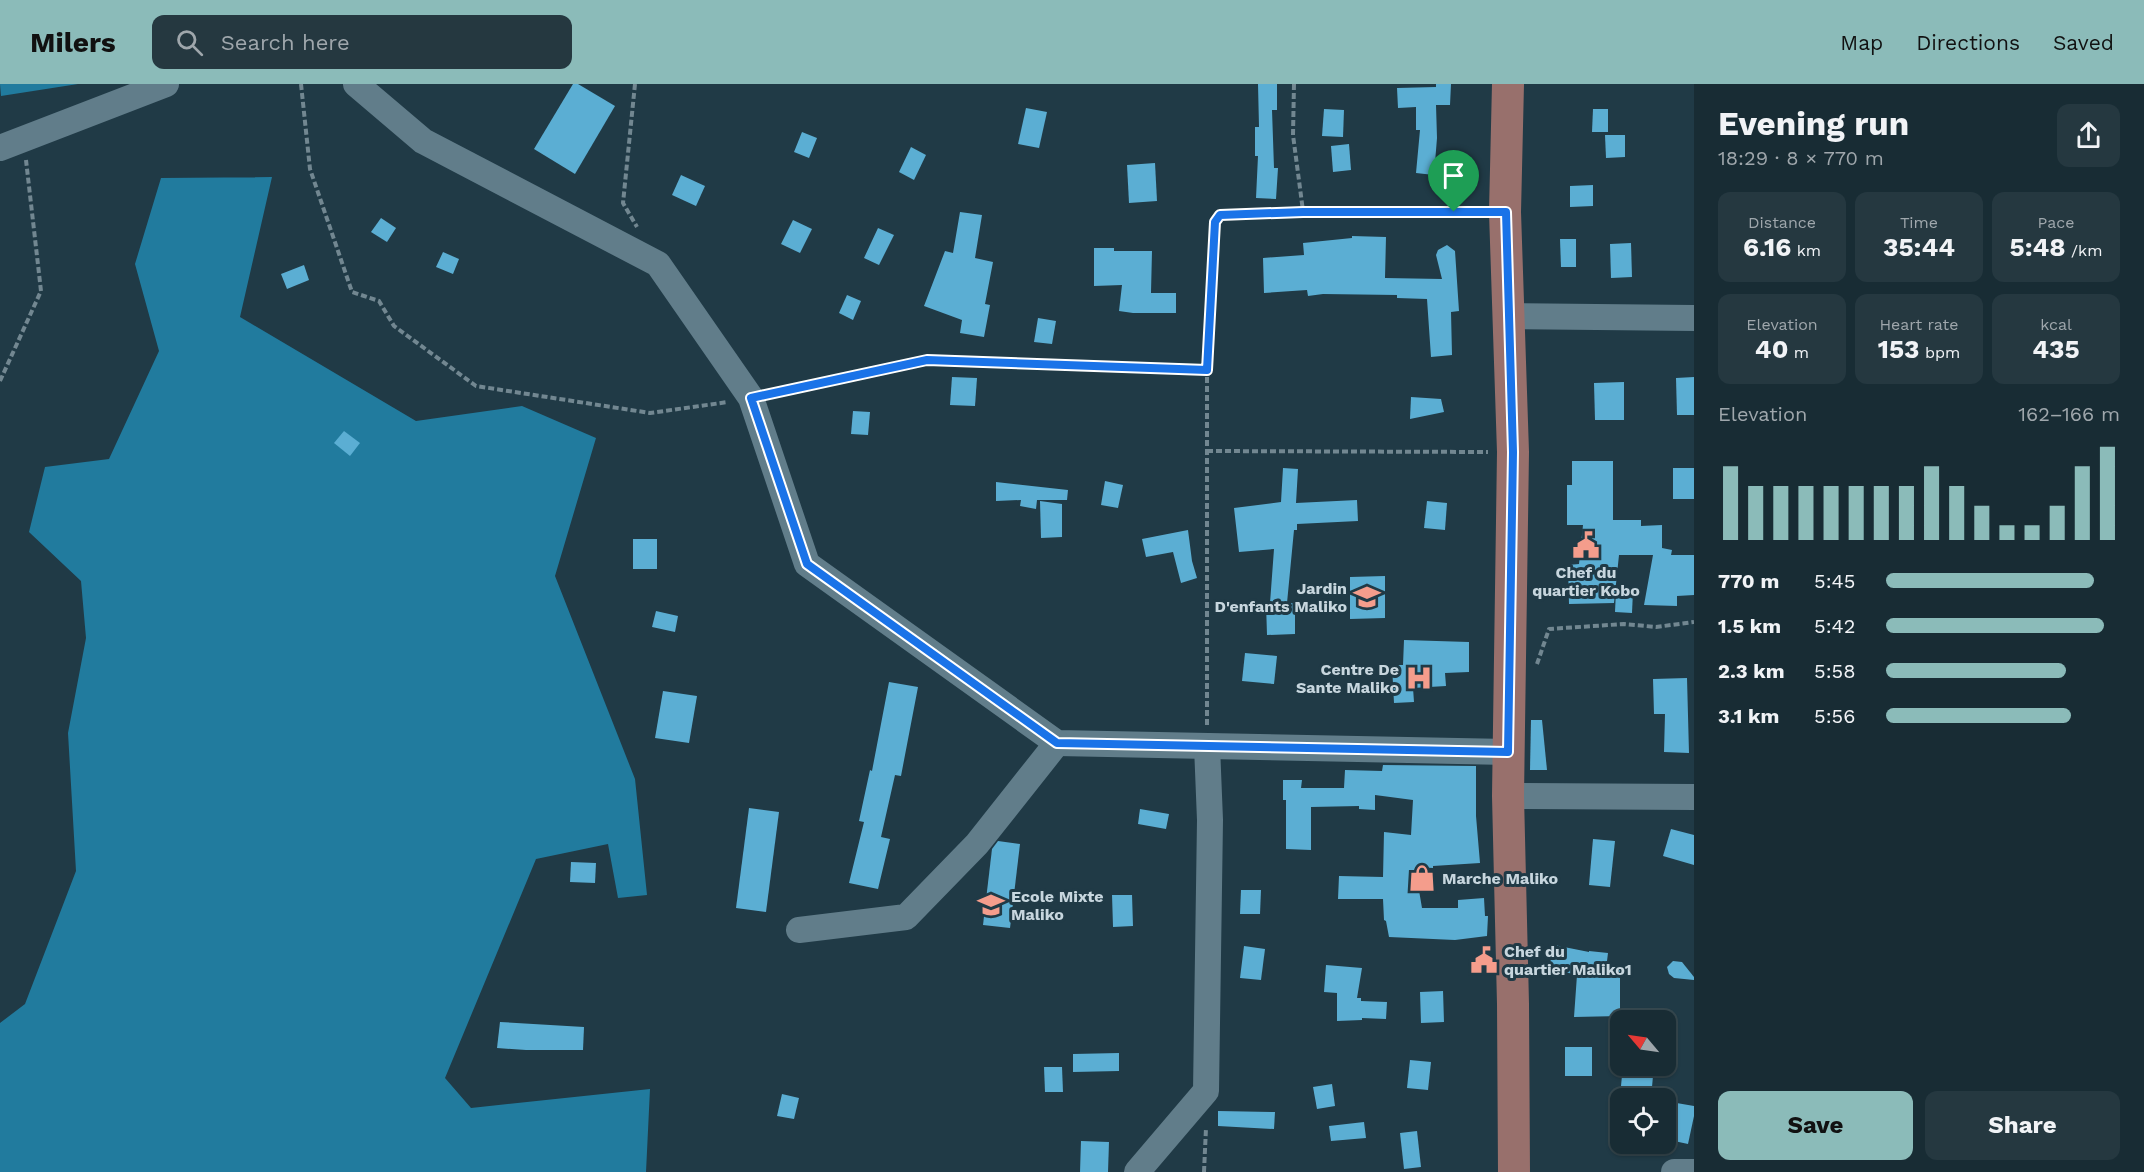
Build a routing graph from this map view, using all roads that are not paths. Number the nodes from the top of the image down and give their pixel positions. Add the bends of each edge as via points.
1 (166, 84) edge
2 (356, 84) edge
3 (1508, 84) edge
4 (12, 144) edge
5 (1508, 316) junction
6 (1694, 318) edge
7 (1057, 743) junction
8 (1208, 746) junction
9 (1508, 752) junction
10 (1508, 796) junction
11 (1694, 797) edge
12 (799, 930) dead end
13 (1137, 1172) edge
14 (1514, 1172) edge
15 (1674, 1172) edge
16 (1694, 1172) edge

1 - 4 street
2 - 7 street via 423,141 658,264 751,398 807,564
3 - 5 main road
5 - 6 street
5 - 9 main road via 1513,452
7 - 8 street
7 - 12 street via 977,844 906,917
8 - 9 street
8 - 13 street via 1206,1091
9 - 10 main road
10 - 11 street
10 - 14 main road
15 - 16 street

